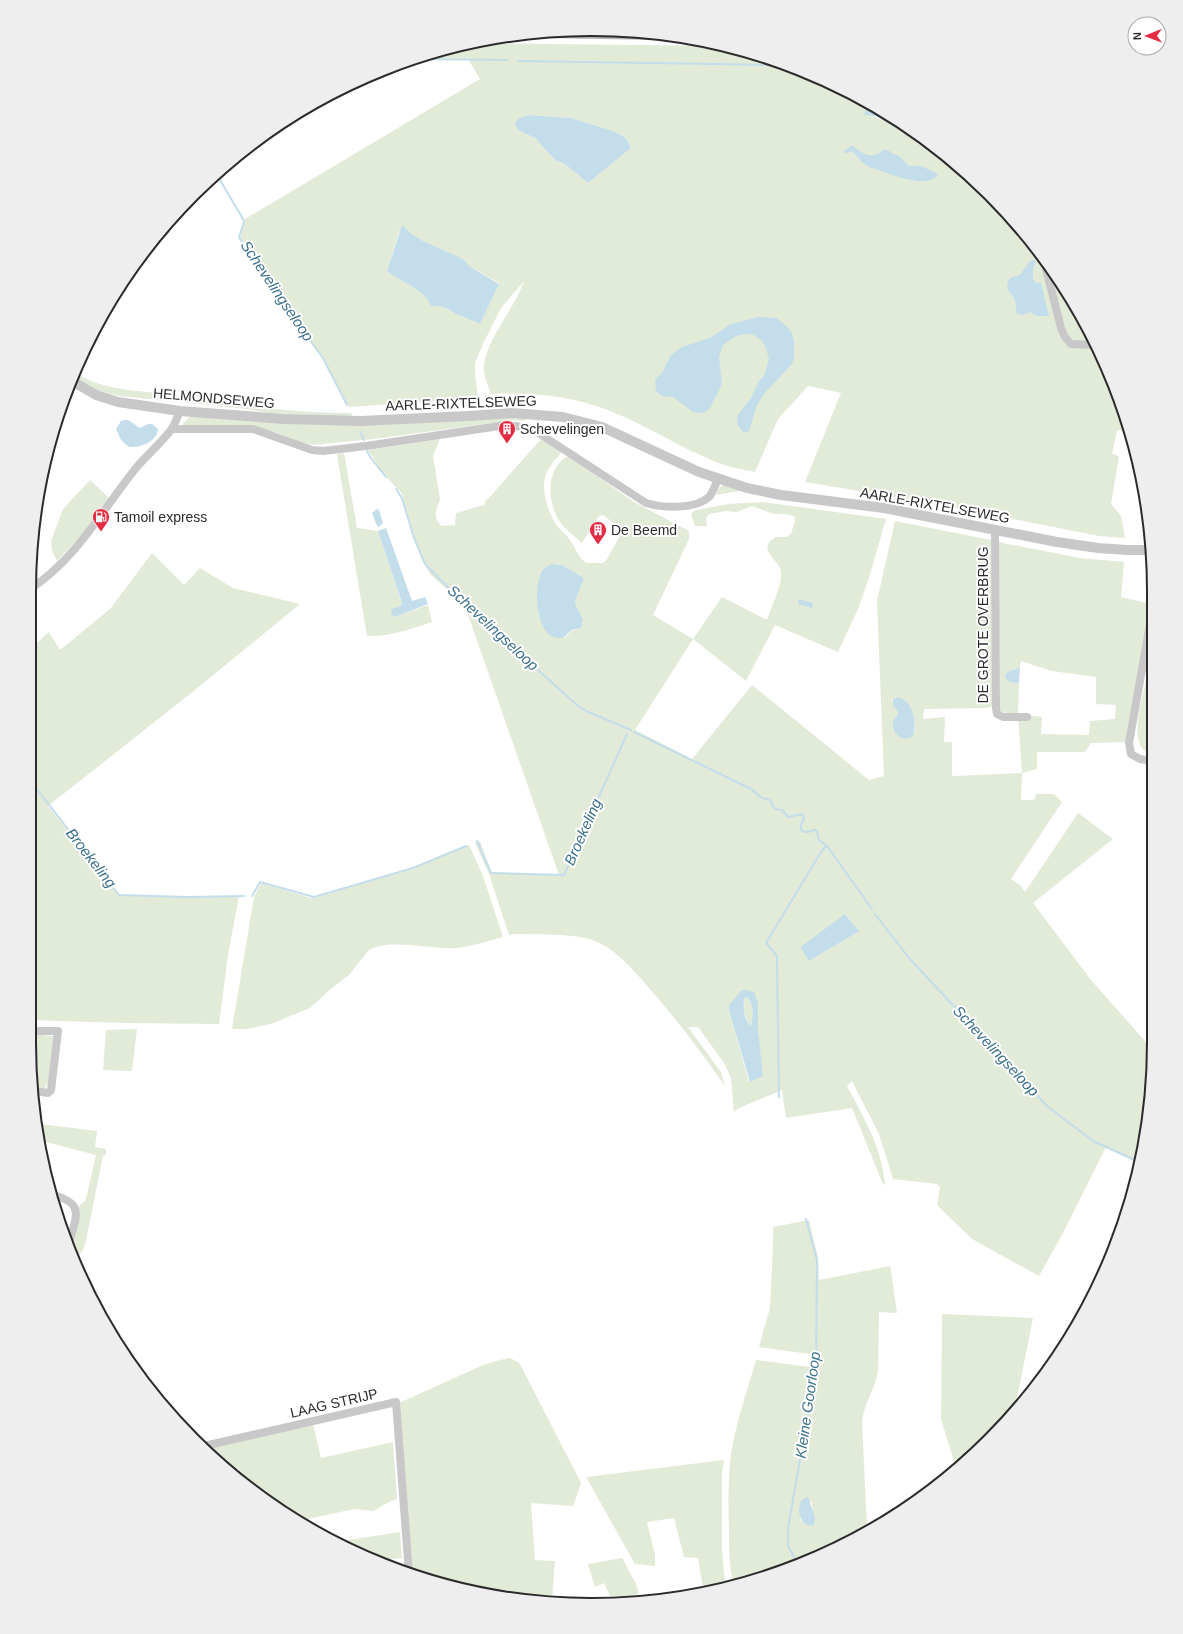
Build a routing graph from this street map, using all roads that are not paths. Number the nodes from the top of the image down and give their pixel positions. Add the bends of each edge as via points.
1 (1048, 275) edge
2 (1089, 345) edge
3 (76, 384) edge
4 (180, 411) junction
5 (360, 421) joint
6 (172, 429) junction
7 (366, 446) joint
8 (718, 479) junction
9 (995, 529) junction
10 (1145, 550) edge
11 (36, 585) edge
12 (1147, 641) edge
13 (1027, 717) dead end
14 (1147, 760) edge
15 (36, 1031) edge
16 (38, 1091) edge
17 (58, 1196) edge
18 (71, 1236) edge
19 (209, 1445) edge
20 (408, 1567) edge

1 - 2 street via 1061,328 1070,344
3 - 4 street, HELMONDSEWEG via 96,396 118,402
4 - 5 street, HELMONDSEWEG via 297,420
4 - 6 street
5 - 8 street, AARLE-RIXTELSEWEG via 512,412 563,417 602,427
6 - 7 street, HELMONDSEWEG via 253,429 312,450 323,451
6 - 11 street via 136,468 72,553
7 - 8 street, AARLE-RIXTELSEWEG via 506,425 524,427 537,432 646,503 658,507 676,507 701,501 710,495
8 - 9 street, AARLE-RIXTELSEWEG via 780,495 884,508
9 - 10 street, AARLE-RIXTELSEWEG via 1091,547
9 - 13 street, DE GROTE OVERBRUG via 996,708 998,714 1003,717
12 - 14 street via 1129,743 1131,754
15 - 16 street via 58,1031 51,1090
17 - 18 street via 65,1198 74,1206 76,1216
19 - 20 street, LAAG STRIJP via 396,1402

